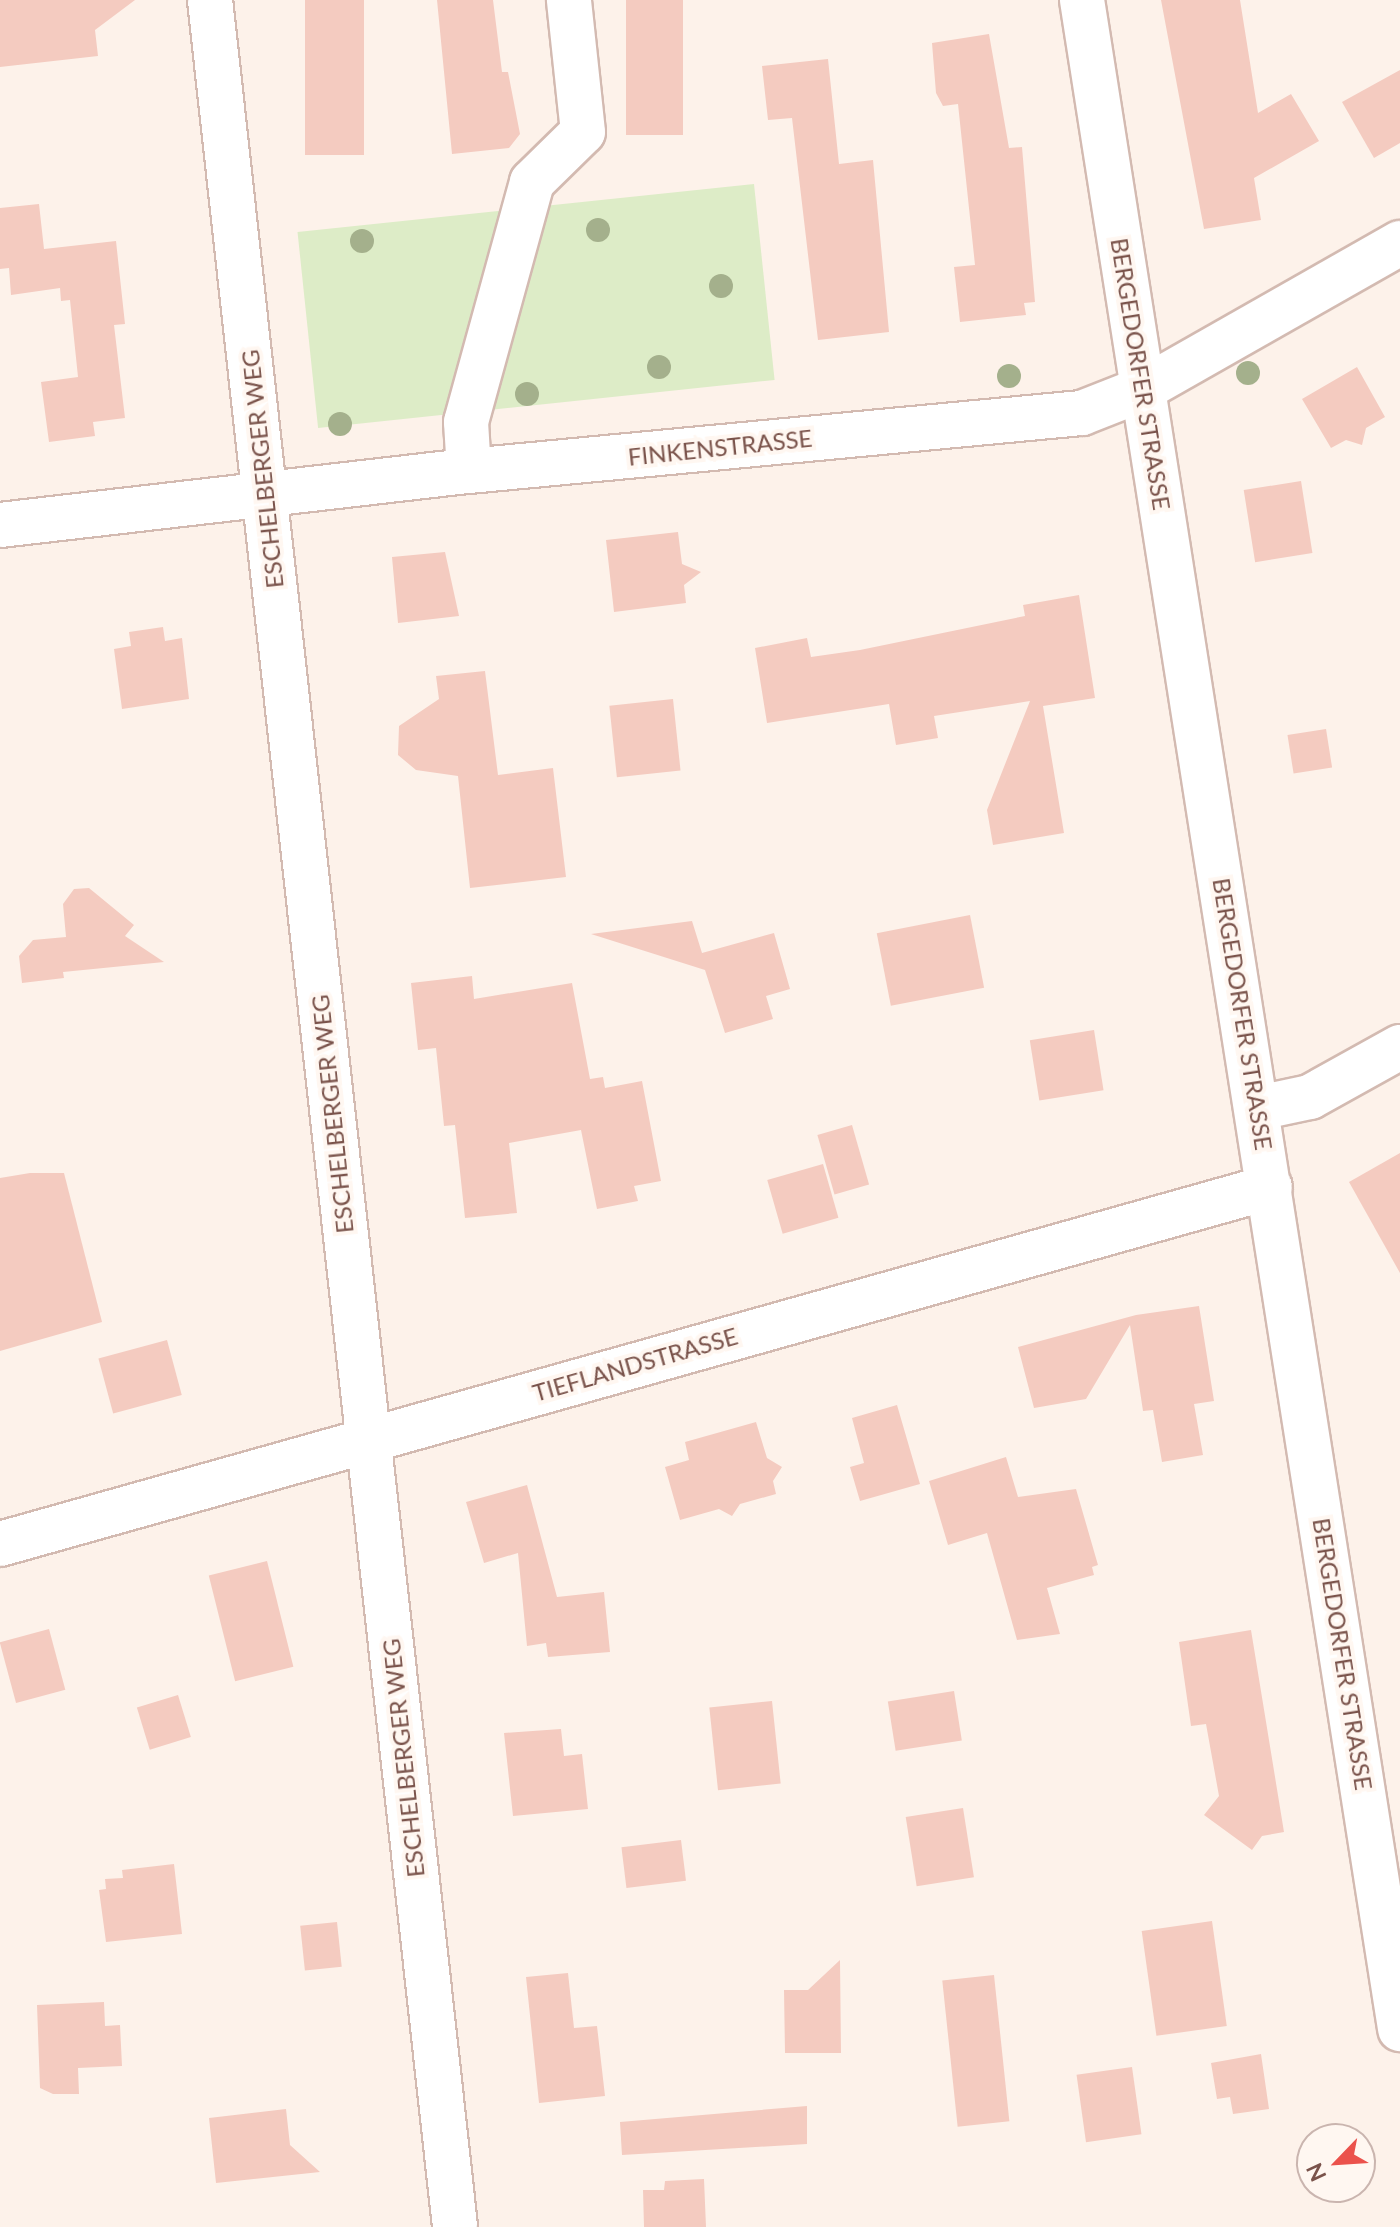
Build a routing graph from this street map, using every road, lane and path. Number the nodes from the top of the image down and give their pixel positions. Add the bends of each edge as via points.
1 (210, 0) edge
2 (569, 0) edge
3 (1082, 0) edge
4 (1400, 243) edge
5 (1143, 389) junction
6 (469, 471) junction
7 (265, 495) junction
8 (0, 525) edge
9 (1400, 1047) edge
10 (1258, 1108) junction
11 (1270, 1187) junction
12 (367, 1438) junction
13 (0, 1544) edge
14 (1393, 1932) edge
15 (1400, 2029) edge
16 (455, 2227) edge

1 - 7 street, ESCHELBERGER WEG
2 - 6 street via 583,132 532,182 466,422
3 - 5 street, BERGEDORFER STRASSE
4 - 5 street, FINKENSTRASSE
5 - 6 street, FINKENSTRASSE via 1082,413
5 - 10 street, BERGEDORFER STRASSE
6 - 7 street, FINKENSTRASSE
7 - 8 street, FINKENSTRASSE
7 - 12 street, ESCHELBERGER WEG
9 - 10 street via 1310,1097
10 - 11 street, BERGEDORFER STRASSE
11 - 12 street, TIEFLANDSTRASSE
11 - 14 street, BERGEDORFER STRASSE
12 - 13 street, TIEFLANDSTRASSE
12 - 16 street, ESCHELBERGER WEG
14 - 15 street, BERGEDORFER STRASSE

